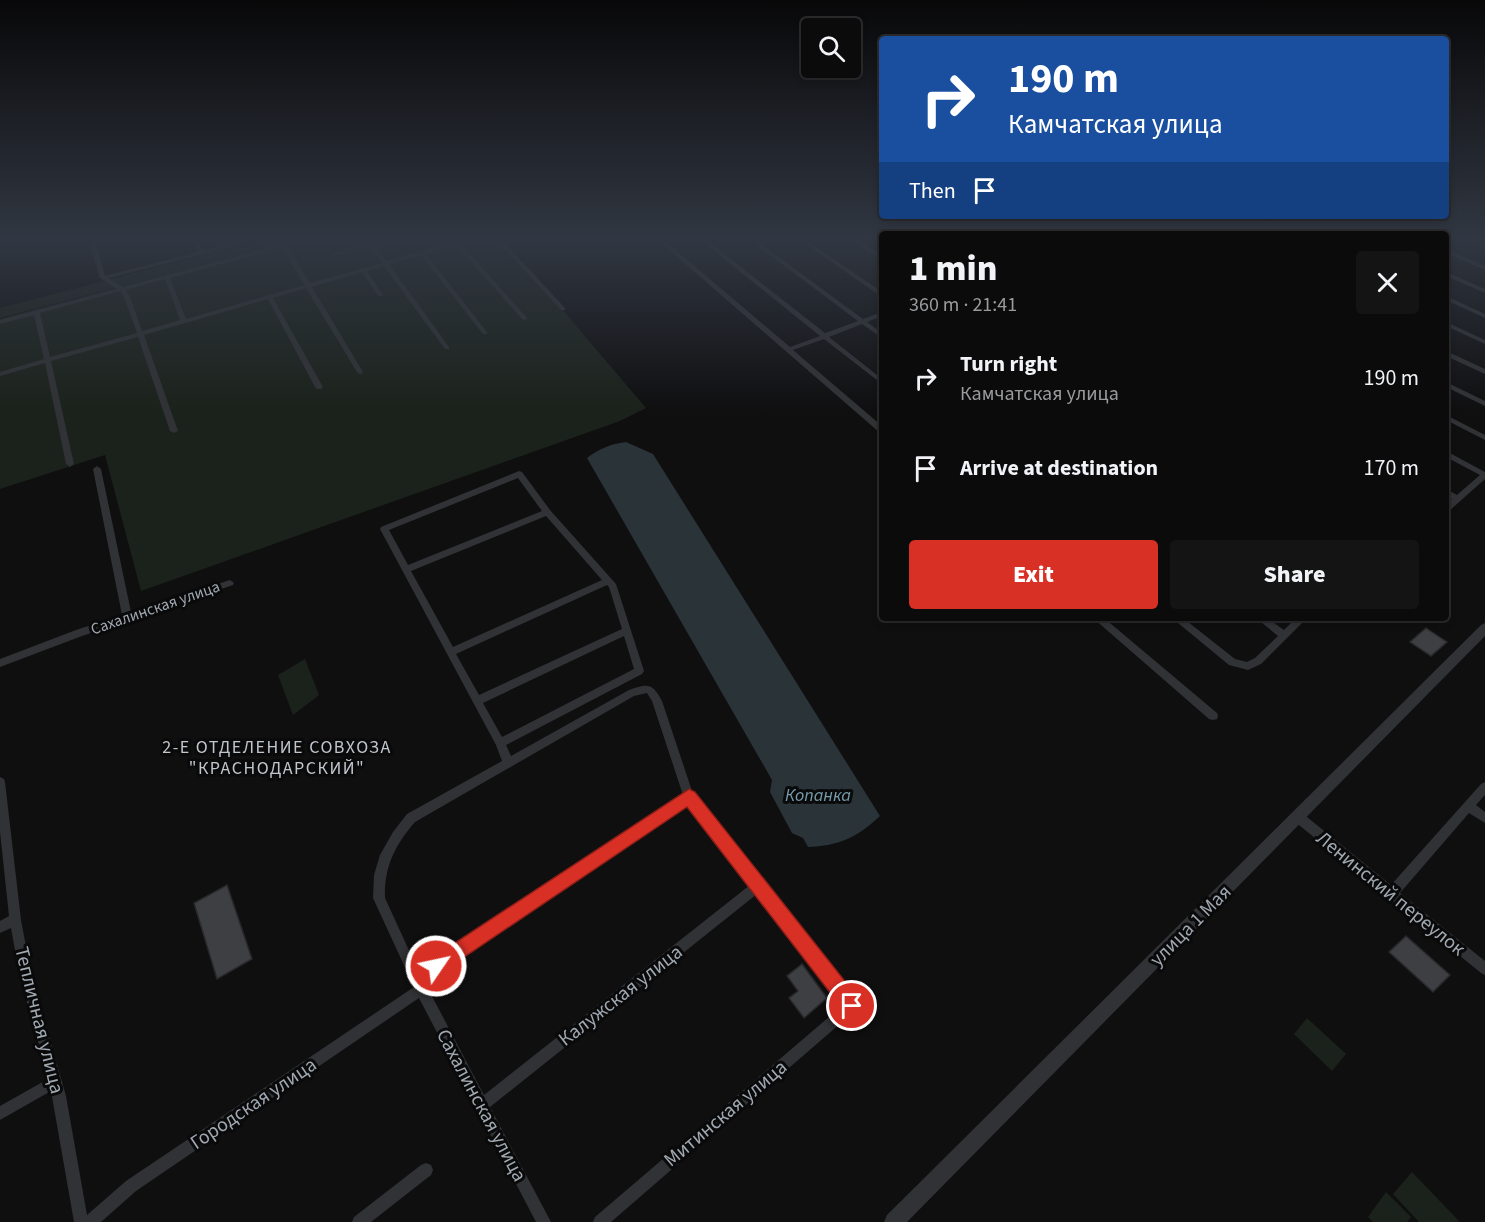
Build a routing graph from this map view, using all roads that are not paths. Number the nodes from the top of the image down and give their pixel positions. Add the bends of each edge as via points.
1 (89, 298) edge
2 (127, 298) edge
3 (175, 298) edge
4 (266, 298) edge
5 (271, 298) edge
6 (316, 298) edge
7 (411, 298) edge
8 (457, 298) edge
9 (507, 298) edge
10 (553, 298) edge
11 (728, 298) edge
12 (776, 298) edge
13 (831, 298) edge
14 (1449, 299) edge
15 (563, 309) dead end
16 (37, 312) junction
17 (879, 315) edge
18 (1485, 316) edge
19 (525, 319) dead end
20 (184, 321) junction
21 (862, 321) junction
22 (0, 322) edge
23 (1449, 325) edge
24 (485, 333) dead end
25 (140, 334) junction
26 (879, 334) edge
27 (823, 336) junction
28 (1485, 342) edge
29 (447, 348) dead end
30 (789, 350) junction
31 (1449, 354) edge
32 (47, 360) junction
33 (360, 372) dead end
34 (1485, 372) edge
35 (0, 374) edge
36 (879, 380) edge
37 (1449, 386) edge
38 (319, 387) dead end
39 (1485, 404) edge
40 (1449, 419) edge
41 (879, 427) edge
42 (174, 431) dead end
43 (1485, 438) edge
44 (1449, 456) edge
45 (70, 464) dead end
46 (97, 469) dead end
47 (1485, 475) edge
48 (1449, 494) edge
49 (1458, 498) junction
50 (1449, 506) edge
51 (546, 512) junction
52 (406, 570) junction
53 (608, 581) junction
54 (230, 583) dead end
55 (127, 616) junction
56 (1102, 621) edge
57 (1181, 621) edge
58 (1265, 621) edge
59 (1299, 621) edge
60 (1485, 628) edge
61 (626, 631) junction
62 (1283, 635) junction
63 (450, 652) junction
64 (0, 663) edge
65 (477, 701) junction
66 (1213, 716) dead end
67 (500, 743) junction
68 (508, 762) junction
69 (0, 782) edge
70 (1485, 787) edge
71 (689, 797) junction
72 (1469, 806) junction
73 (1298, 817) junction
74 (1485, 818) edge
75 (758, 886) junction
76 (1392, 893) junction
77 (15, 919) junction
78 (0, 927) edge
79 (1485, 969) edge
80 (419, 983) junction
81 (55, 1082) junction
82 (482, 1105) junction
83 (0, 1113) edge
84 (426, 1170) dead end
85 (81, 1222) edge
86 (90, 1222) edge
87 (359, 1222) edge
88 (544, 1222) edge
89 (600, 1222) edge
90 (894, 1222) edge

1 - 16 street
2 - 25 street
3 - 20 street
4 - 20 street
5 - 38 street
6 - 33 street
7 - 29 street
8 - 24 street
9 - 19 street
10 - 15 street
11 - 30 street
12 - 27 street
13 - 21 street
14 - 18 street
16 - 22 street
16 - 32 street
17 - 21 street
20 - 25 street
21 - 26 street
21 - 27 street
23 - 28 street
25 - 32 street
25 - 42 street
27 - 30 street
27 - 36 street
30 - 41 street
31 - 34 street
32 - 35 street
32 - 45 street
37 - 39 street
40 - 43 street
44 - 47 street
46 - 55 street
47 - 49 street
48 - 49 street
49 - 50 street
51 - 52 street
51 - 52 street via 519,474 384,529
51 - 53 street
52 - 63 street
53 - 61 street via 613,586
53 - 63 street
54 - 55 street, Сахалинская улица
55 - 64 street, Сахалинская улица
56 - 66 street
57 - 62 street via 1243,666 1254,665
58 - 62 street
59 - 62 street
60 - 73 street, улица 1 Мая
61 - 65 street
61 - 67 street via 639,671
63 - 65 street
65 - 67 street
67 - 68 street
68 - 71 street, Сахалинская улица via 632,693 648,689 657,701
68 - 80 street, Сахалинская улица via 411,818 396,834 382,862 377,882 379,898
69 - 77 street, Тепличная улица
70 - 72 street
71 - 75 street
71 - 80 street, Городская улица
72 - 74 street
72 - 76 street
73 - 76 street, Ленинский переулок
73 - 90 street, улица 1 Мая
75 - 82 street, Калужская улица
75 - 89 street, Митинская улица via 852,1006
76 - 79 street, Ленинский переулок
77 - 78 street
77 - 81 street, Тепличная улица via 25,973
80 - 82 street, Сахалинская улица
80 - 86 street, Городская улица via 131,1186
81 - 83 street
81 - 85 street, Тепличная улица
82 - 88 street, Сахалинская улица
84 - 87 street

